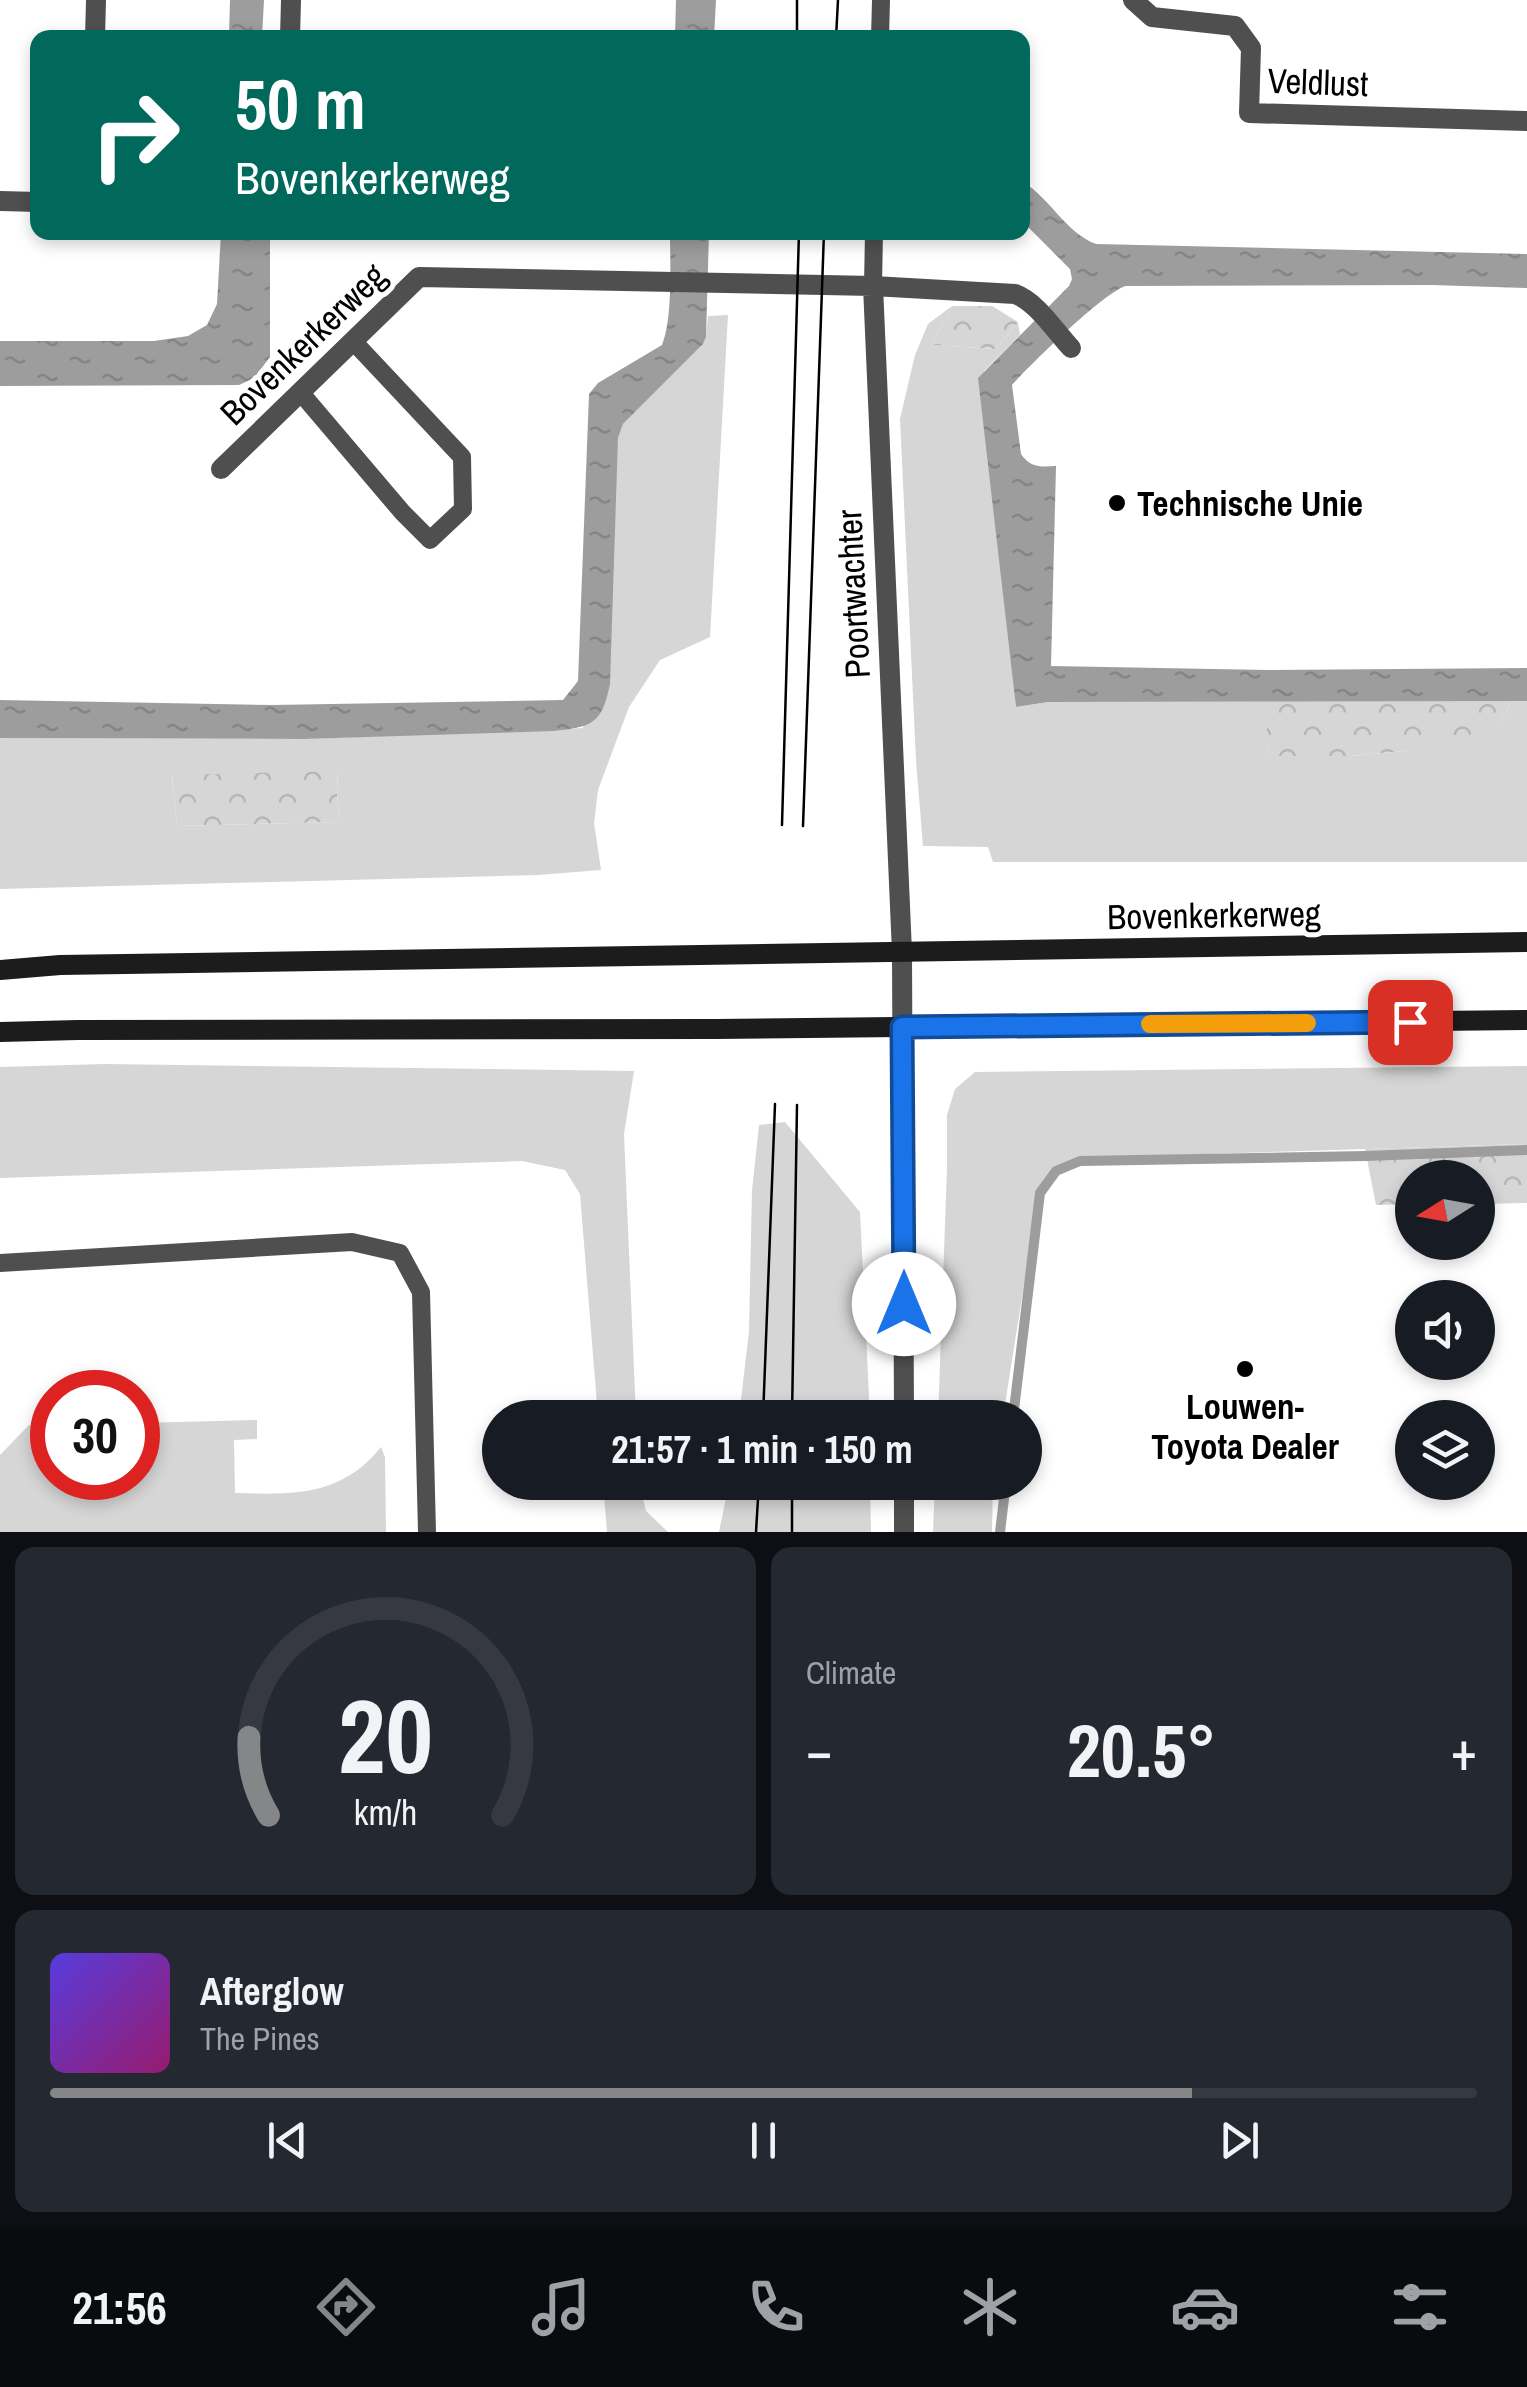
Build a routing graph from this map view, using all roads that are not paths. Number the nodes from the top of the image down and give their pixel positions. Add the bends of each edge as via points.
1 (96, 0) edge
2 (291, 0) edge
3 (881, 0) edge
4 (1134, 0) edge
5 (95, 30) edge
6 (290, 30) edge
7 (880, 30) edge
8 (1527, 121) edge
9 (0, 201) edge
10 (30, 202) edge
11 (874, 240) edge
12 (872, 286) junction
13 (353, 341) junction
14 (1071, 348) dead end
15 (301, 393) junction
16 (221, 469) dead end
17 (1527, 942) edge
18 (902, 952) junction
19 (0, 970) edge
20 (1527, 1020) edge
21 (902, 1027) junction
22 (0, 1032) edge
23 (0, 1263) edge
24 (904, 1400) edge
25 (904, 1500) edge
26 (427, 1532) edge
27 (904, 1532) edge

1 - 5 street
2 - 6 street
3 - 7 lane
4 - 8 street, Veldlust via 1152,17 1235,26 1251,48 1249,113
9 - 10 street
11 - 12 lane, Poortwachter
12 - 13 street, Bovenkerkerweg via 419,277
12 - 14 street, Bovenkerkerweg via 1022,296
12 - 18 street, Poortwachter
13 - 15 street, Bovenkerkerweg
13 - 15 lane via 462,457 463,509 430,540
15 - 16 street, Bovenkerkerweg
17 - 18 main road, Bovenkerkerweg
18 - 19 main road, Bovenkerkerweg
18 - 21 street
20 - 21 main road
21 - 22 main road
21 - 24 street
23 - 26 lane via 352,1242 400,1253 421,1292
25 - 27 street

